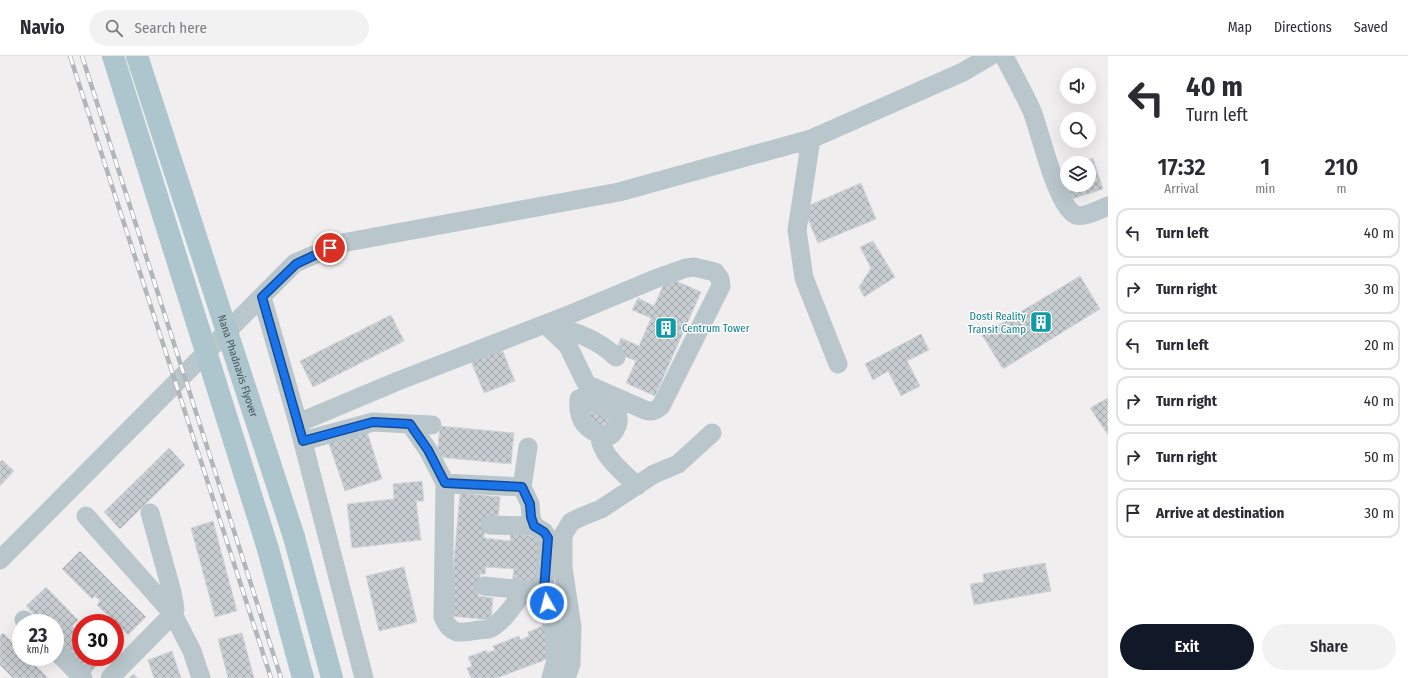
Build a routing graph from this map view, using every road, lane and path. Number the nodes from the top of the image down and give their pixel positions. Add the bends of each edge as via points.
1 (113, 56) edge
2 (137, 56) edge
3 (990, 56) edge
4 (1004, 56) edge
5 (811, 139) junction
6 (1108, 206) edge
7 (262, 297) junction
8 (545, 324) junction
9 (616, 357) dead end
10 (838, 364) dead end
11 (410, 424) junction
12 (432, 425) dead end
13 (300, 432) junction
14 (712, 433) dead end
15 (604, 442) dead end
16 (528, 447) dead end
17 (445, 483) junction
18 (637, 486) junction
19 (522, 487) junction
20 (150, 513) dead end
21 (86, 516) dead end
22 (490, 525) dead end
23 (534, 526) junction
24 (0, 560) edge
25 (484, 586) dead end
26 (535, 590) junction
27 (173, 614) junction
28 (64, 659) edge
29 (83, 678) edge
30 (110, 678) edge
31 (201, 678) edge
32 (303, 678) edge
33 (332, 678) edge
34 (364, 678) edge
35 (551, 678) edge
36 (566, 678) edge

1 - 32 main road, bridge via 268,549
2 - 33 main road, Nana Phadnavis Flyover, bridge via 294,537
3 - 5 street via 963,72
4 - 6 street via 1031,109 1056,184 1068,208 1076,215 1084,215
5 - 7 street via 619,192 342,242 296,264
5 - 10 street via 797,230 804,278
7 - 13 street
7 - 24 street
8 - 8 street via 686,268 694,267 715,272 720,279 721,286 656,410 645,410 588,385 568,346
8 - 9 street via 574,331 606,347
8 - 13 street via 398,381
11 - 12 street
11 - 13 street via 373,422
11 - 17 street via 428,450
13 - 34 street
14 - 18 street via 678,464 654,474
15 - 18 street
16 - 19 street
17 - 19 street
17 - 26 street via 443,617 447,627 455,632 464,633 492,628
18 - 36 street via 601,509 571,522 563,535 563,568 572,627 571,664
19 - 23 street via 530,504
20 - 27 street via 172,592 175,609
21 - 27 street
22 - 23 street
23 - 26 street via 548,538
25 - 26 street
26 - 35 street via 556,641 556,660
27 - 30 street
27 - 31 street via 192,651
28 - 29 street

